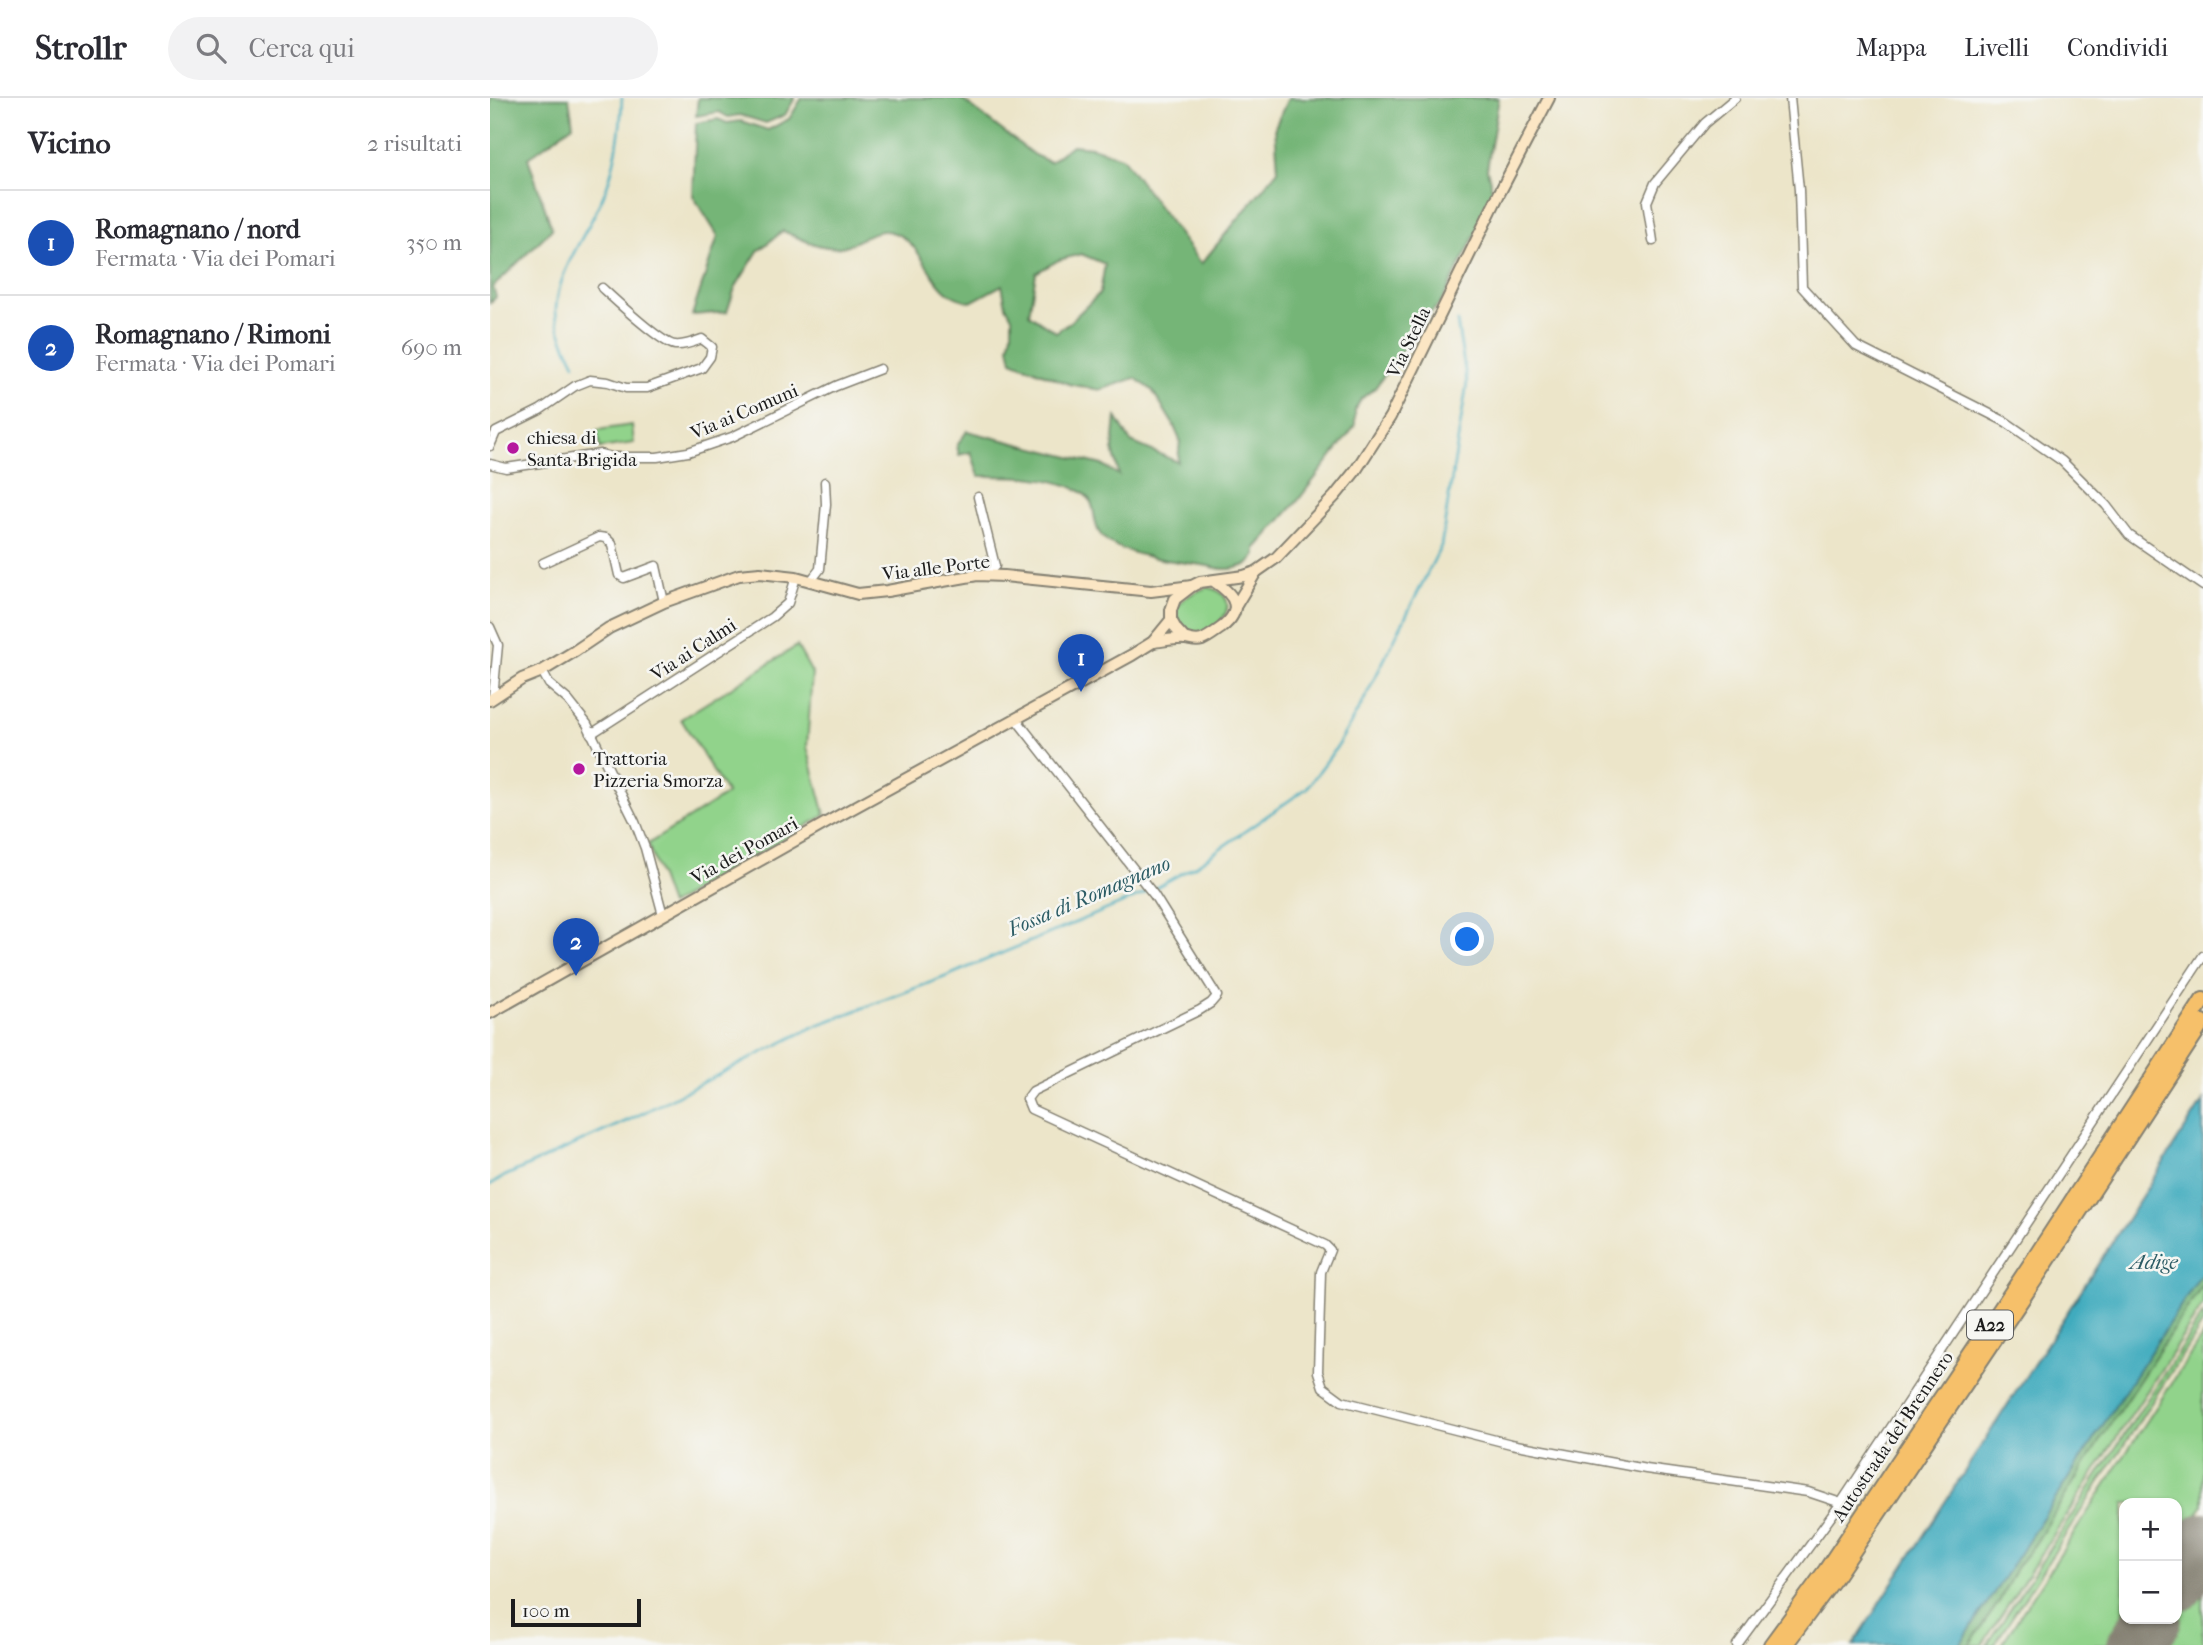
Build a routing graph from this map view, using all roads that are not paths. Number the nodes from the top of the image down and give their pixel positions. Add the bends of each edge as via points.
1 (1549, 98) edge
2 (1735, 98) edge
3 (1790, 98) edge
4 (1653, 241) dead end
5 (602, 288) dead end
6 (880, 369) dead end
7 (490, 446) edge
8 (490, 461) edge
9 (825, 482) dead end
10 (978, 497) dead end
11 (543, 563) dead end
12 (1256, 572) junction
13 (986, 575) junction
14 (796, 577) junction
15 (810, 582) junction
16 (1215, 582) junction
17 (1192, 586) junction
18 (2203, 586) edge
19 (1151, 591) junction
20 (664, 603) junction
21 (1235, 607) junction
22 (1171, 615) junction
23 (490, 627) edge
24 (1185, 639) junction
25 (1153, 642) junction
26 (542, 671) junction
27 (492, 698) edge
28 (1016, 719) junction
29 (591, 734) junction
30 (663, 915) junction
31 (2203, 956) edge
32 (2203, 1000) edge
33 (490, 1013) edge
34 (2203, 1022) edge
35 (1840, 1503) junction
36 (1737, 1645) edge
37 (1771, 1645) edge
38 (1785, 1645) edge

1 - 12 main road, Via Stella via 1390,417 1335,496 1276,558
2 - 4 street via 1704,123 1655,183 1647,202
3 - 18 street via 1802,287 1856,346 2006,422 2062,461 2129,535
5 - 7 street via 670,344 702,339 712,347 710,357 702,368 647,388 590,380 575,386 496,432
6 - 8 street, Via ai Comuni via 732,438 688,452 657,457 600,454 506,468
9 - 15 street via 820,569
10 - 13 street via 995,566
11 - 20 street via 599,537 606,538 624,578 656,566
12 - 16 main road, Via Stella
12 - 21 main road, Via Stella
13 - 15 main road, Via alle Porte via 858,594
13 - 19 main road, Via alle Porte
14 - 15 main road, Via alle Porte
14 - 20 main road, Via alle Porte via 739,575
14 - 29 street, Via ai Calmi via 789,603 772,617
16 - 17 main road
16 - 21 main road via 1228,590
17 - 19 main road, Via alle Porte
17 - 22 main road, Via dei Pomari via 1175,599
19 - 22 main road via 1164,601
20 - 26 main road, Via alle Porte via 609,628
21 - 24 main road, Via dei Pomari via 1233,617 1210,635 1195,642
22 - 24 main road
22 - 25 main road, Via dei Pomari
23 - 27 street via 498,645
24 - 25 main road, Via dei Pomari
25 - 28 main road, Via dei Pomari
26 - 27 main road, Via alle Porte
26 - 29 street
28 - 30 main road, Via dei Pomari
28 - 35 street via 1154,895 1217,996 1200,1010 1033,1091 1027,1099 1031,1109 1325,1245 1330,1250 1321,1272 1318,1372 1323,1387 1342,1401 1511,1444 1808,1492
29 - 30 street via 635,822
30 - 33 main road, Via dei Pomari
31 - 35 street
32 - 37 highway, Autostrada del Brennero / A22 via 1842,1547
34 - 38 highway, Autostrada del Brennero / A22 via 1837,1575
35 - 36 street

